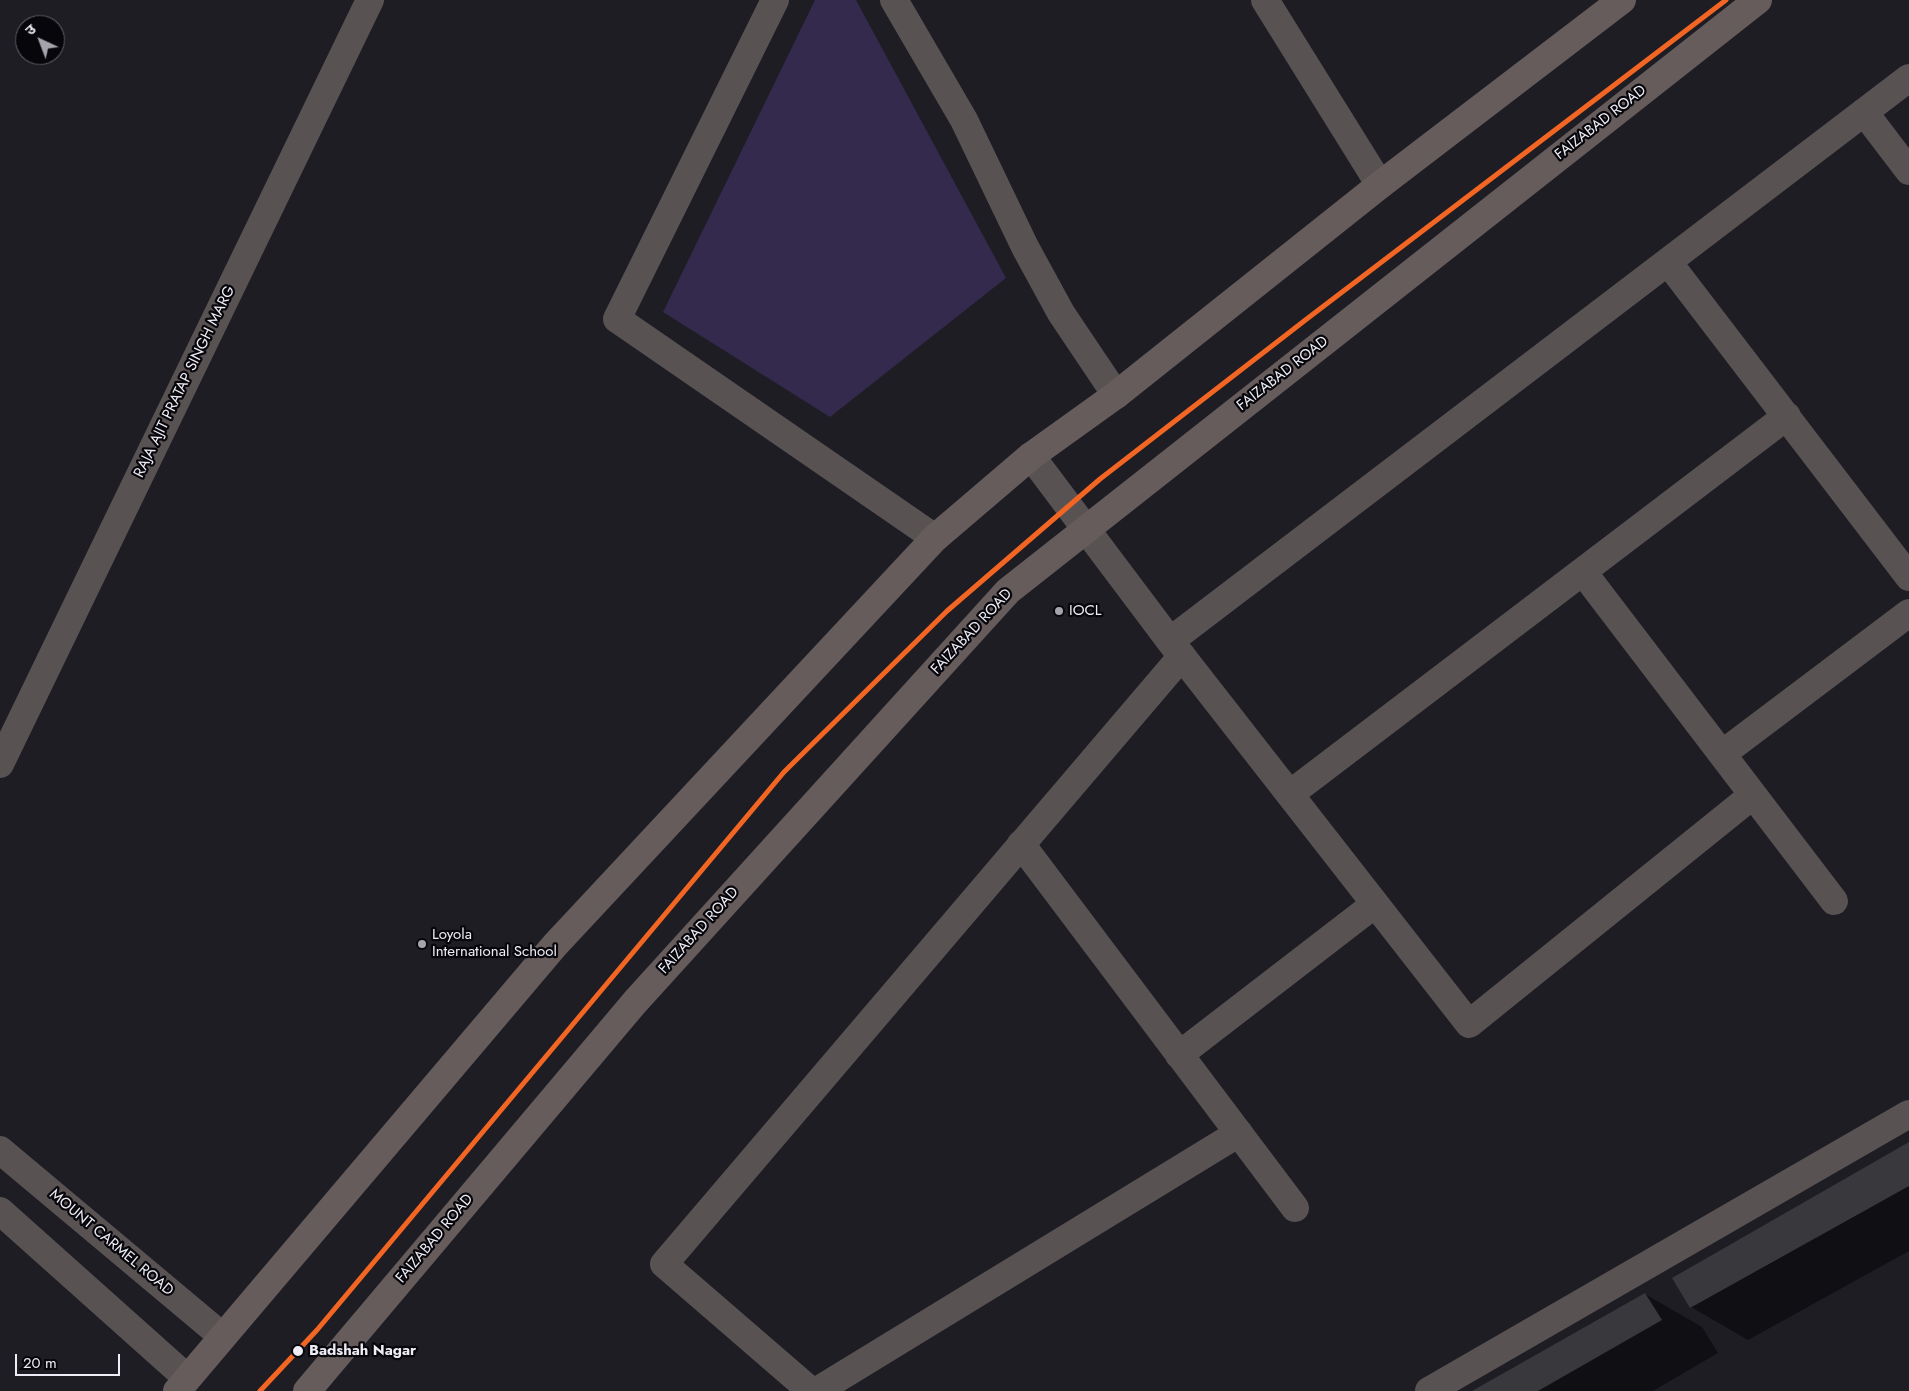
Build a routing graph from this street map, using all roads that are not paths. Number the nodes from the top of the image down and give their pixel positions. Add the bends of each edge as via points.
1 (370, 0) edge
2 (775, 0) edge
3 (894, 0) edge
4 (1265, 0) edge
5 (1622, 0) edge
6 (1758, 0) edge
7 (1909, 78) edge
8 (1864, 112) junction
9 (1909, 172) edge
10 (1380, 185) junction
11 (1668, 262) junction
12 (1116, 395) junction
13 (1787, 416) junction
14 (1031, 456) junction
15 (1086, 529) junction
16 (936, 538) junction
17 (1583, 572) junction
18 (1909, 577) edge
19 (1909, 613) edge
20 (1176, 648) junction
21 (1722, 754) junction
22 (0, 764) edge
23 (1290, 794) junction
24 (1753, 795) junction
25 (1022, 844) junction
26 (1834, 901) dead end
27 (1375, 904) junction
28 (1179, 1054) junction
29 (1909, 1114) edge
30 (1239, 1133) junction
31 (0, 1150) edge
32 (1295, 1208) dead end
33 (0, 1211) edge
34 (222, 1336) junction
35 (182, 1384) edge
36 (307, 1391) edge
37 (811, 1391) edge
38 (817, 1391) edge
39 (1429, 1391) edge

1 - 22 street, RAJA AJIT PRATAP SINGH MARG
2 - 16 street via 617,319
3 - 12 street via 964,120 1025,247 1061,313
4 - 10 street
5 - 10 main road
6 - 15 main road, FAIZABAD ROAD
7 - 8 street
8 - 9 street
8 - 11 street
10 - 12 main road
11 - 13 street
11 - 20 street
12 - 14 main road
13 - 17 street
13 - 18 street
14 - 15 street
14 - 16 main road
15 - 20 street
15 - 36 main road, FAIZABAD ROAD via 1008,591 655,980
16 - 34 main road via 556,945
17 - 21 street
17 - 23 street
19 - 21 street
20 - 23 street
20 - 25 street
21 - 24 street
23 - 27 street
24 - 26 street
24 - 27 street via 1469,1024
25 - 28 street
25 - 37 street via 664,1264
27 - 28 street
28 - 30 street
29 - 39 street
30 - 32 street
30 - 38 street
31 - 34 street, MOUNT CARMEL ROAD
33 - 35 street
34 - 35 main road

